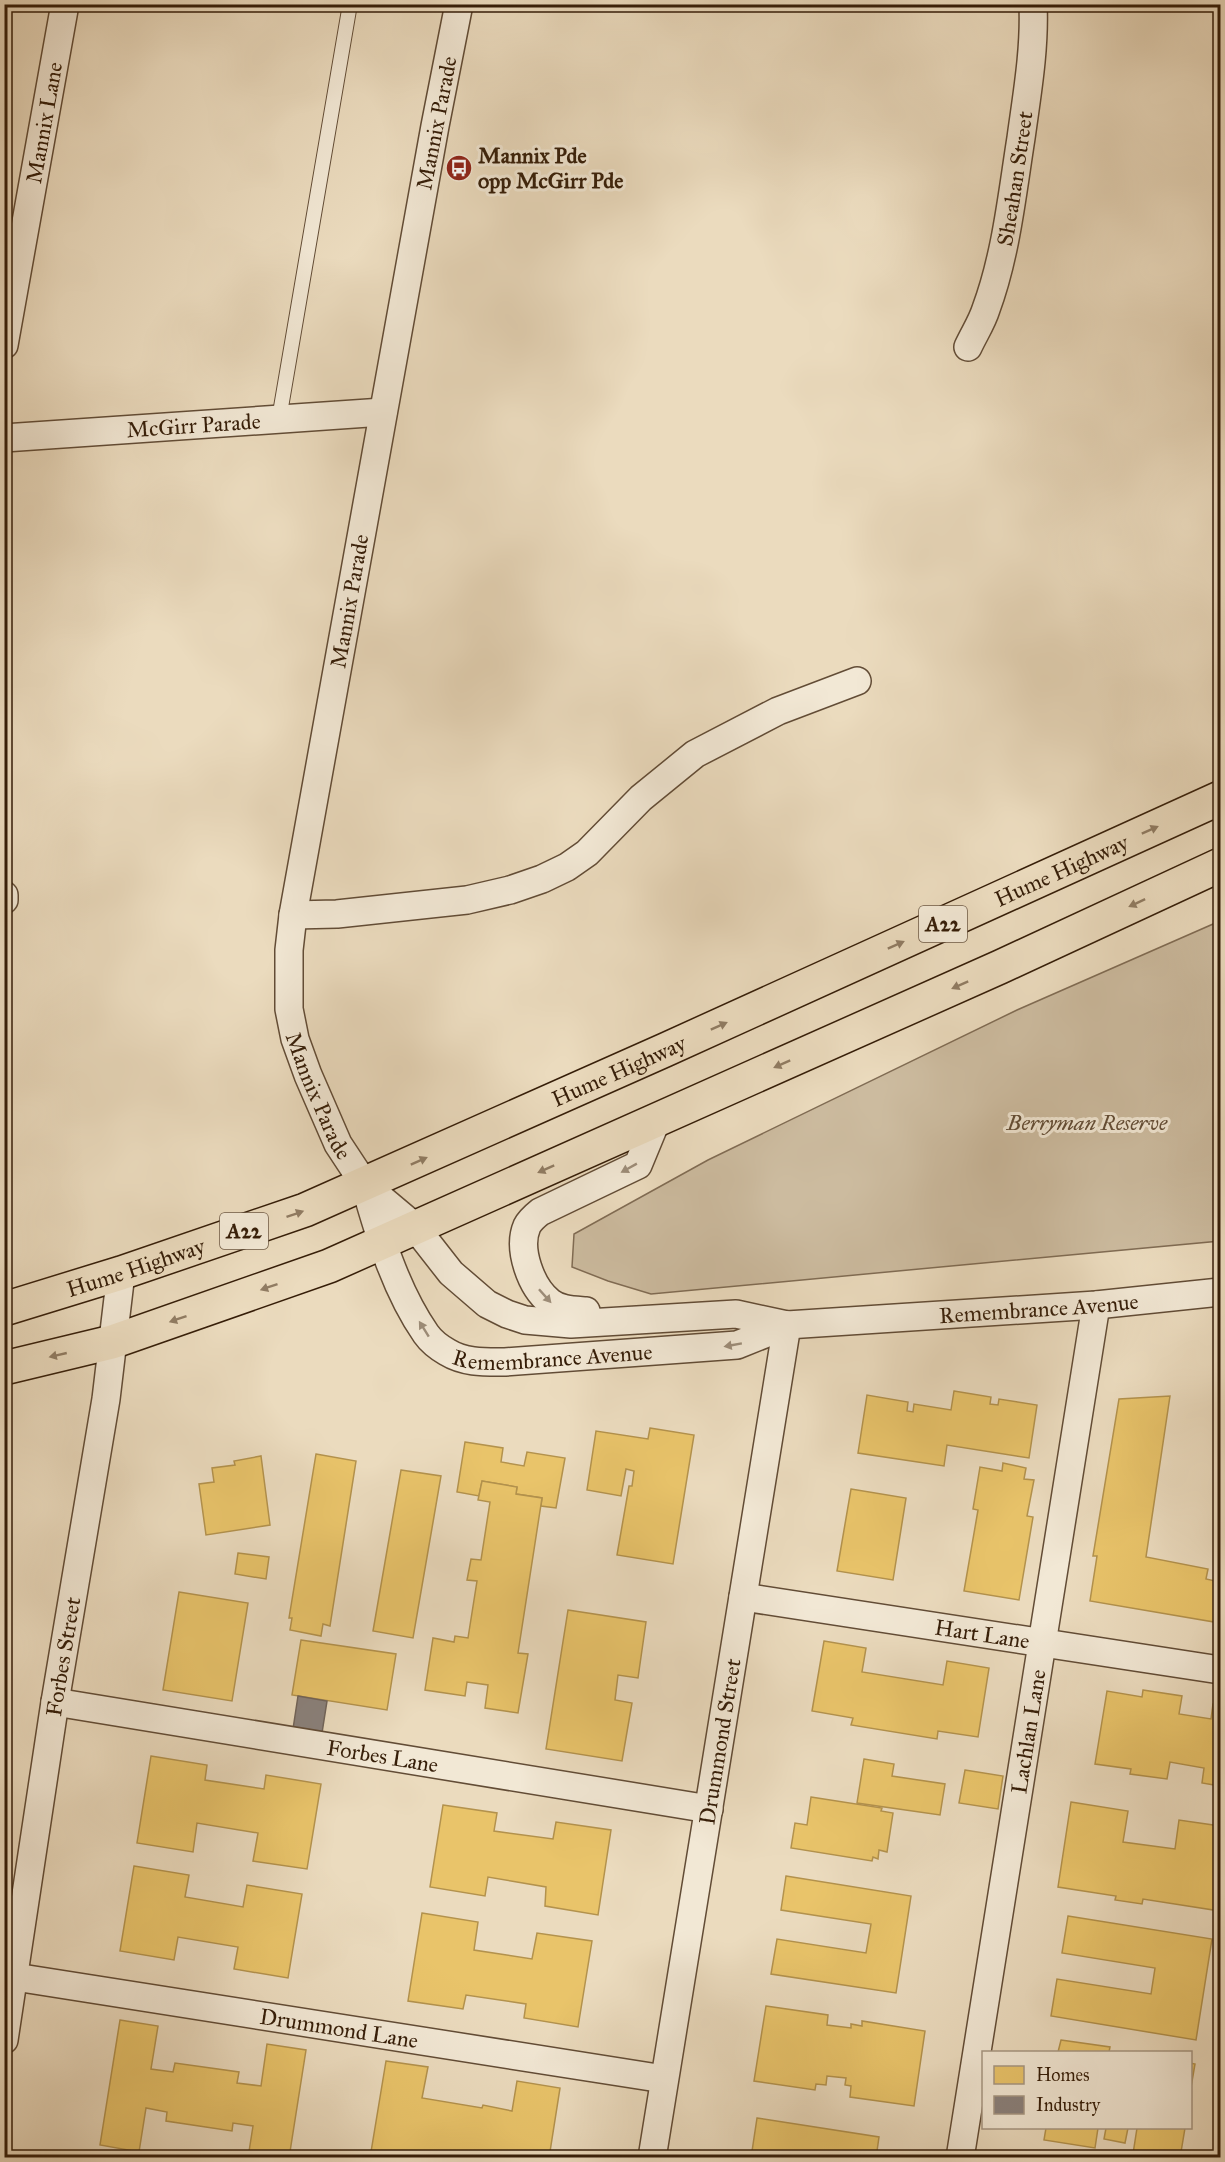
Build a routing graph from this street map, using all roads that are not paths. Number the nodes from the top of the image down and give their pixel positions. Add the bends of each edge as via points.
1 (64, 4) edge
2 (350, 4) edge
3 (459, 4) edge
4 (1033, 4) edge
5 (4, 345) edge
6 (968, 347) dead end
7 (383, 412) junction
8 (279, 419) junction
9 (4, 438) edge
10 (857, 681) dead end
11 (1221, 798) edge
12 (1221, 865) edge
13 (4, 895) edge
14 (4, 900) edge
15 (293, 915) junction
16 (657, 1119) junction
17 (365, 1185) junction
18 (415, 1227) junction
19 (381, 1242) junction
20 (121, 1273) junction
21 (1221, 1292) edge
22 (1096, 1305) junction
23 (4, 1309) edge
24 (662, 1318) junction
25 (787, 1325) junction
26 (112, 1342) junction
27 (4, 1368) edge
28 (743, 1597) junction
29 (1042, 1643) junction
30 (1221, 1670) edge
31 (55, 1702) junction
32 (709, 1809) junction
33 (15, 1977) junction
34 (4, 2040) edge
35 (664, 2079) junction
36 (652, 2157) edge
37 (960, 2157) edge

1 - 5 street, Mannix Lane
2 - 8 lane
3 - 7 street, Mannix Parade
4 - 6 street, Sheahan Street via 1027,98 999,264 986,311
7 - 8 street, McGirr Parade
7 - 15 street, Mannix Parade
8 - 9 street, McGirr Parade
10 - 15 street via 778,711 695,754 641,798 587,853 542,879 467,900
17 -> 11 highway, Hume Highway / A22
12 -> 16 highway
13 - 14 street
15 - 17 street, Mannix Parade via 288,977 295,1039 338,1144
16 -> 18 highway
16 -> 24 street, Remembrance Avenue via 638,1165 540,1212 528,1223 524,1247 534,1280 551,1303 565,1310
17 - 18 street, Mannix Parade
17 - 19 street, Mannix Parade
20 -> 17 highway, Hume Highway / A22 via 305,1210
18 - 19 highway
18 - 24 street, Remembrance Avenue via 458,1280 487,1304 507,1314 525,1320 572,1324
25 -> 19 street, Remembrance Avenue via 737,1346 471,1362 448,1353 427,1336
19 -> 26 highway via 329,1266
20 - 23 highway, Hume Highway / A22
20 - 26 street, Forbes Street
21 - 22 street, Remembrance Avenue
22 - 25 street, Remembrance Avenue
22 - 29 street, Lachlan Lane
24 - 25 street, Remembrance Avenue via 736,1314
25 - 28 street, Drummond Street
26 -> 27 highway
26 - 31 street, Forbes Street via 106,1400
28 - 29 street, Hart Lane
28 - 32 street, Drummond Street
29 - 30 street, Hart Lane
29 - 37 street, Lachlan Lane
31 - 32 street, Forbes Lane
31 - 33 street, Forbes Street
32 - 35 street, Drummond Street
33 - 34 street, Forbes Street
33 - 35 street, Drummond Lane
35 - 36 street, Drummond Street

